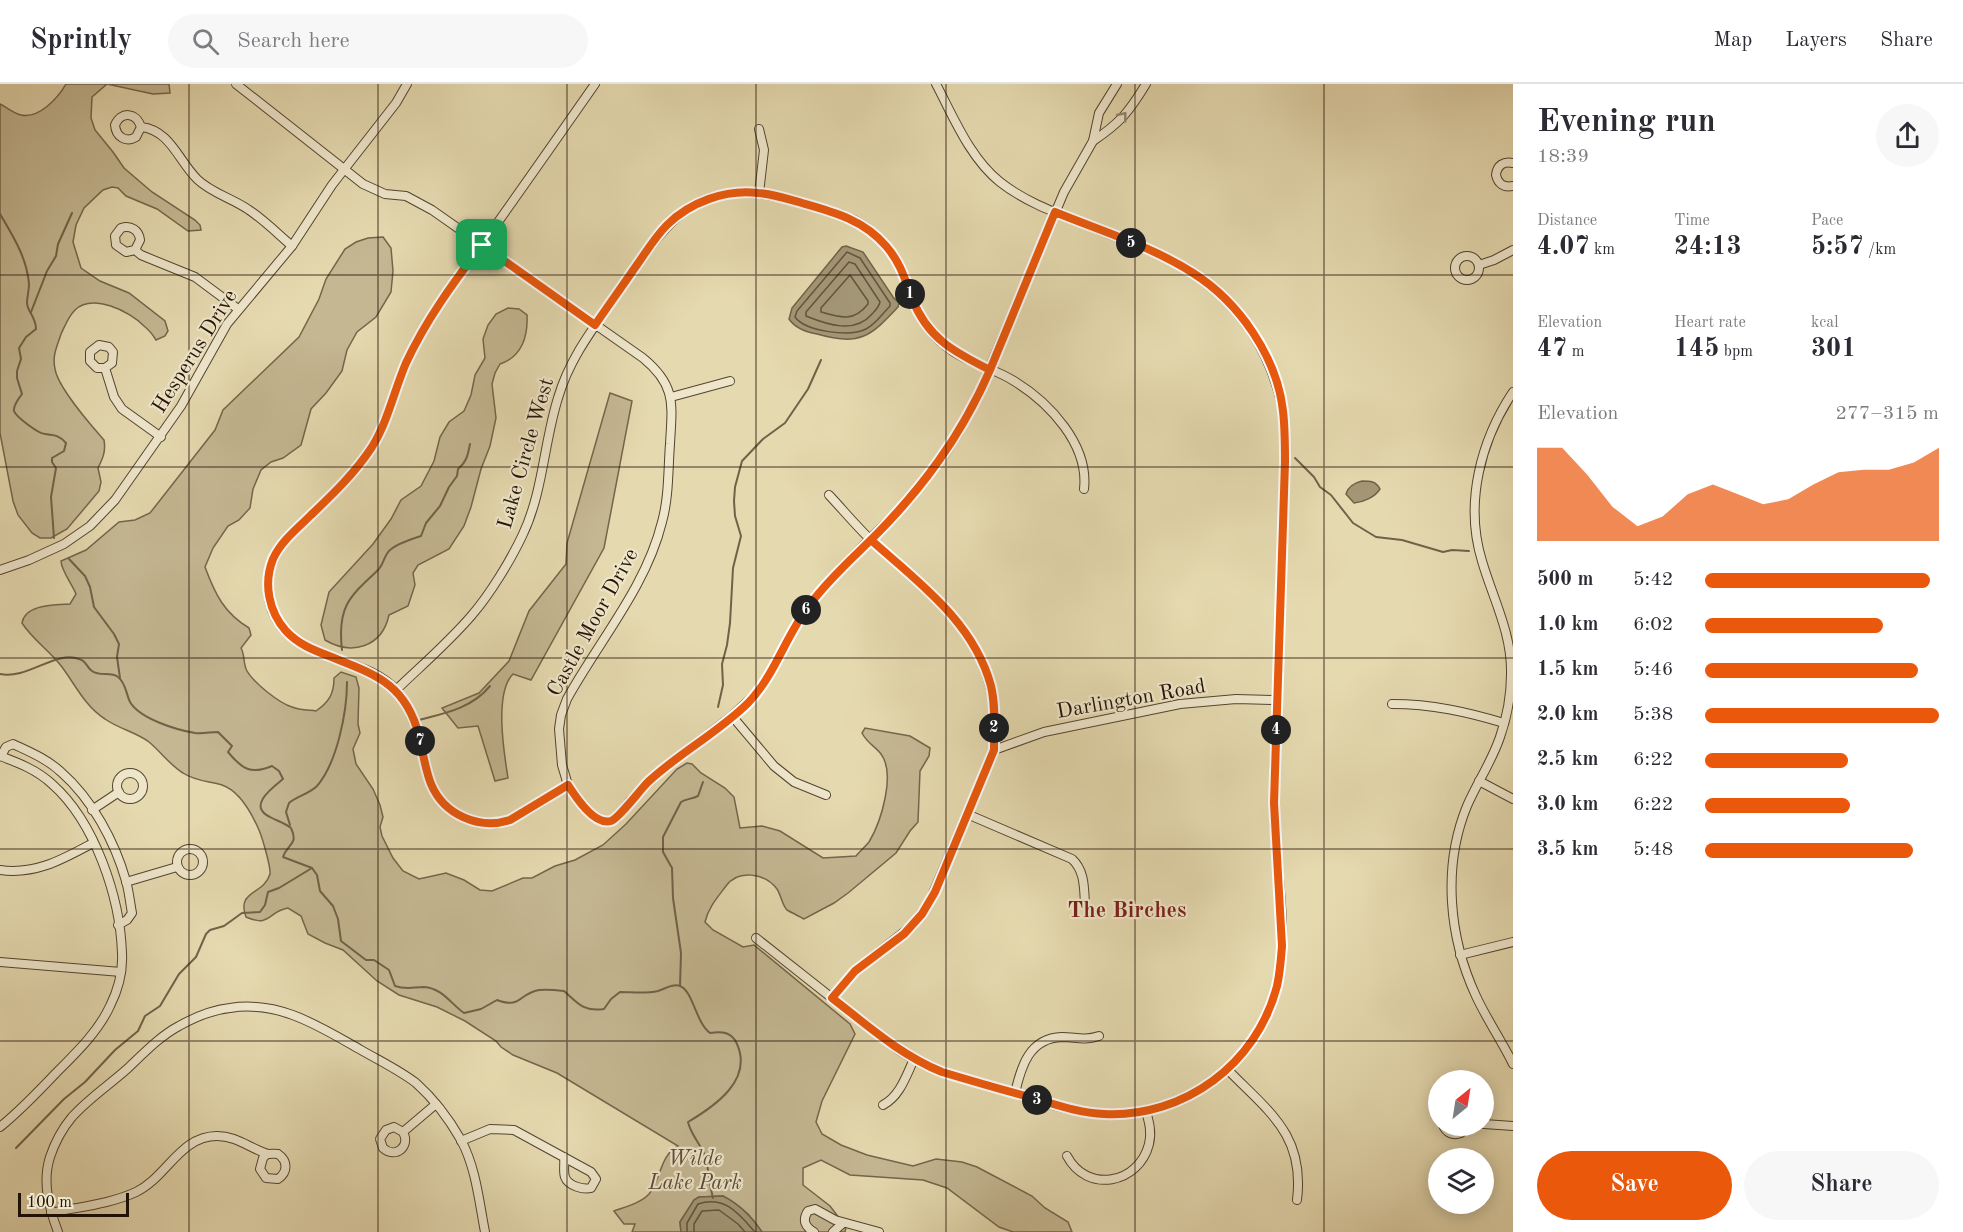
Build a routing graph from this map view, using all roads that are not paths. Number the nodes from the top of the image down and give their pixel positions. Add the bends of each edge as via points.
1 (236, 84) edge
2 (407, 84) edge
3 (595, 84) edge
4 (936, 84) edge
5 (1117, 84) edge
6 (1146, 84) edge
7 (141, 127) dead end
8 (759, 129) dead end
9 (1093, 141) junction
10 (1513, 163) edge
11 (344, 169) junction
12 (1513, 186) edge
13 (759, 193) junction
14 (1055, 212) junction
15 (482, 245) junction
16 (292, 246) junction
17 (135, 250) dead end
18 (1513, 250) edge
19 (1479, 265) dead end
20 (238, 309) junction
21 (595, 325) junction
22 (105, 368) dead end
23 (990, 370) junction
24 (730, 381) dead end
25 (1513, 392) edge
26 (671, 397) junction
27 (161, 437) junction
28 (1084, 489) dead end
29 (829, 495) dead end
30 (871, 540) junction
31 (0, 570) edge
32 (1512, 658) edge
33 (396, 690) junction
34 (1277, 700) junction
35 (1392, 704) dead end
36 (732, 716) junction
37 (1504, 723) junction
38 (994, 750) junction
39 (1, 756) edge
40 (1479, 782) junction
41 (568, 785) junction
42 (119, 792) dead end
43 (826, 795) dead end
44 (1513, 799) edge
45 (92, 810) junction
46 (967, 814) junction
47 (93, 843) junction
48 (177, 867) dead end
49 (0, 870) edge
50 (126, 882) junction
51 (1084, 905) dead end
52 (118, 925) junction
53 (756, 938) dead end
54 (1513, 942) edge
55 (1460, 955) junction
56 (0, 962) edge
57 (121, 972) junction
58 (832, 998) junction
59 (1099, 1036) dead end
60 (914, 1059) junction
61 (1513, 1064) edge
62 (1228, 1070) junction
63 (1015, 1093) junction
64 (436, 1104) junction
65 (883, 1105) dead end
66 (1146, 1111) junction
67 (1494, 1125) edge
68 (1513, 1126) edge
69 (0, 1127) edge
70 (403, 1132) dead end
71 (461, 1141) junction
72 (267, 1154) dead end
73 (1067, 1156) dead end
74 (564, 1158) dead end
75 (1297, 1200) dead end
76 (51, 1213) junction
77 (843, 1222) junction
78 (58, 1232) edge
79 (485, 1232) edge
80 (814, 1232) edge
81 (833, 1232) edge
82 (879, 1232) edge

1 - 11 street
2 - 11 street, Hesperus Drive
3 - 15 street
4 - 14 street via 966,141 987,170 1023,198
5 - 9 street via 1099,113
9 -> 6 street via 1117,125
7 - 16 street via 165,137 205,186 248,209
8 - 13 street via 764,150
9 - 14 street
10 - 12 street via 1502,164 1496,175 1503,185
11 - 15 street via 375,190 418,201
11 - 16 street, Hesperus Drive
13 - 21 street, Lake Circle West via 718,196 678,216 657,237
13 - 23 street, Lake Circle West via 841,214 868,228 900,266 918,313 934,335 954,352
14 - 23 street
14 - 34 street via 1193,273 1236,310 1266,357 1283,409 1285,434
15 - 21 street
15 - 33 street via 425,327 372,446 339,488 283,542 273,559 269,578 270,601 287,632 307,647 369,673
16 - 20 street, Hesperus Drive
17 - 20 street via 195,277
18 - 19 street
20 - 27 street, Hesperus Drive
21 - 26 street via 650,364
21 - 33 street, Lake Circle West via 566,374 530,517 515,549 473,614
22 - 27 street via 122,409
23 - 28 street, Lake Circle West via 1026,389 1061,424 1080,458
23 - 30 street via 944,455
24 - 26 street
25 - 32 street via 1483,453 1476,501 1480,552
26 - 41 street, Castle Moor Drive via 667,499 658,538 639,579 577,681 561,715 559,746
27 - 31 street, Hesperus Drive via 115,500 90,526 52,550
29 - 30 street
30 - 36 street via 809,605 765,682
30 - 38 street via 954,617 976,650 991,688
32 - 37 street
33 - 41 street via 416,726 431,784 444,804 464,818 500,823
34 - 38 street, Darlington Road via 1180,704 1044,732
34 - 62 street via 1274,803 1282,924 1280,968 1264,1020
35 - 37 street via 1450,708
36 - 41 street, Castle Moor Drive via 661,771 611,821 594,817
36 - 43 street via 778,770 794,782
37 - 40 street
38 - 46 street
39 - 45 street via 13,744 40,757 71,782
39 - 47 street via 33,770 52,784 70,803
40 - 44 street
40 - 55 street via 1462,820 1454,860 1452,900
42 - 45 street
45 - 50 street
46 - 51 street via 1072,859 1081,870
46 - 58 street via 922,914 904,934 855,971
47 - 49 street via 49,866
47 - 52 street via 111,886
48 - 50 street
50 - 52 street via 132,913
52 - 57 street
53 - 58 street
54 - 55 street
55 - 61 street via 1477,998
56 - 57 street
57 - 69 street via 110,1008 93,1033
58 - 60 street
59 - 63 street via 1087,1040 1060,1037 1041,1043 1023,1062
60 - 63 street via 942,1072
60 - 65 street via 899,1090
62 - 66 street via 1186,1098
62 - 75 street via 1288,1136 1298,1168
63 - 66 street via 1088,1112
64 - 70 street
64 - 71 street
64 - 76 street via 407,1077 305,1019 262,1007 217,1010 169,1032 74,1116 60,1134 50,1159 47,1183
66 - 73 street via 1149,1146 1129,1173 1104,1180 1087,1176 1074,1168
67 - 68 street
71 - 74 street via 490,1129 514,1130
71 - 79 street via 474,1173
72 - 76 street via 229,1137 208,1137 190,1144 136,1192
76 - 78 street
77 - 80 street via 811,1209 804,1219
77 - 81 street
77 - 82 street

